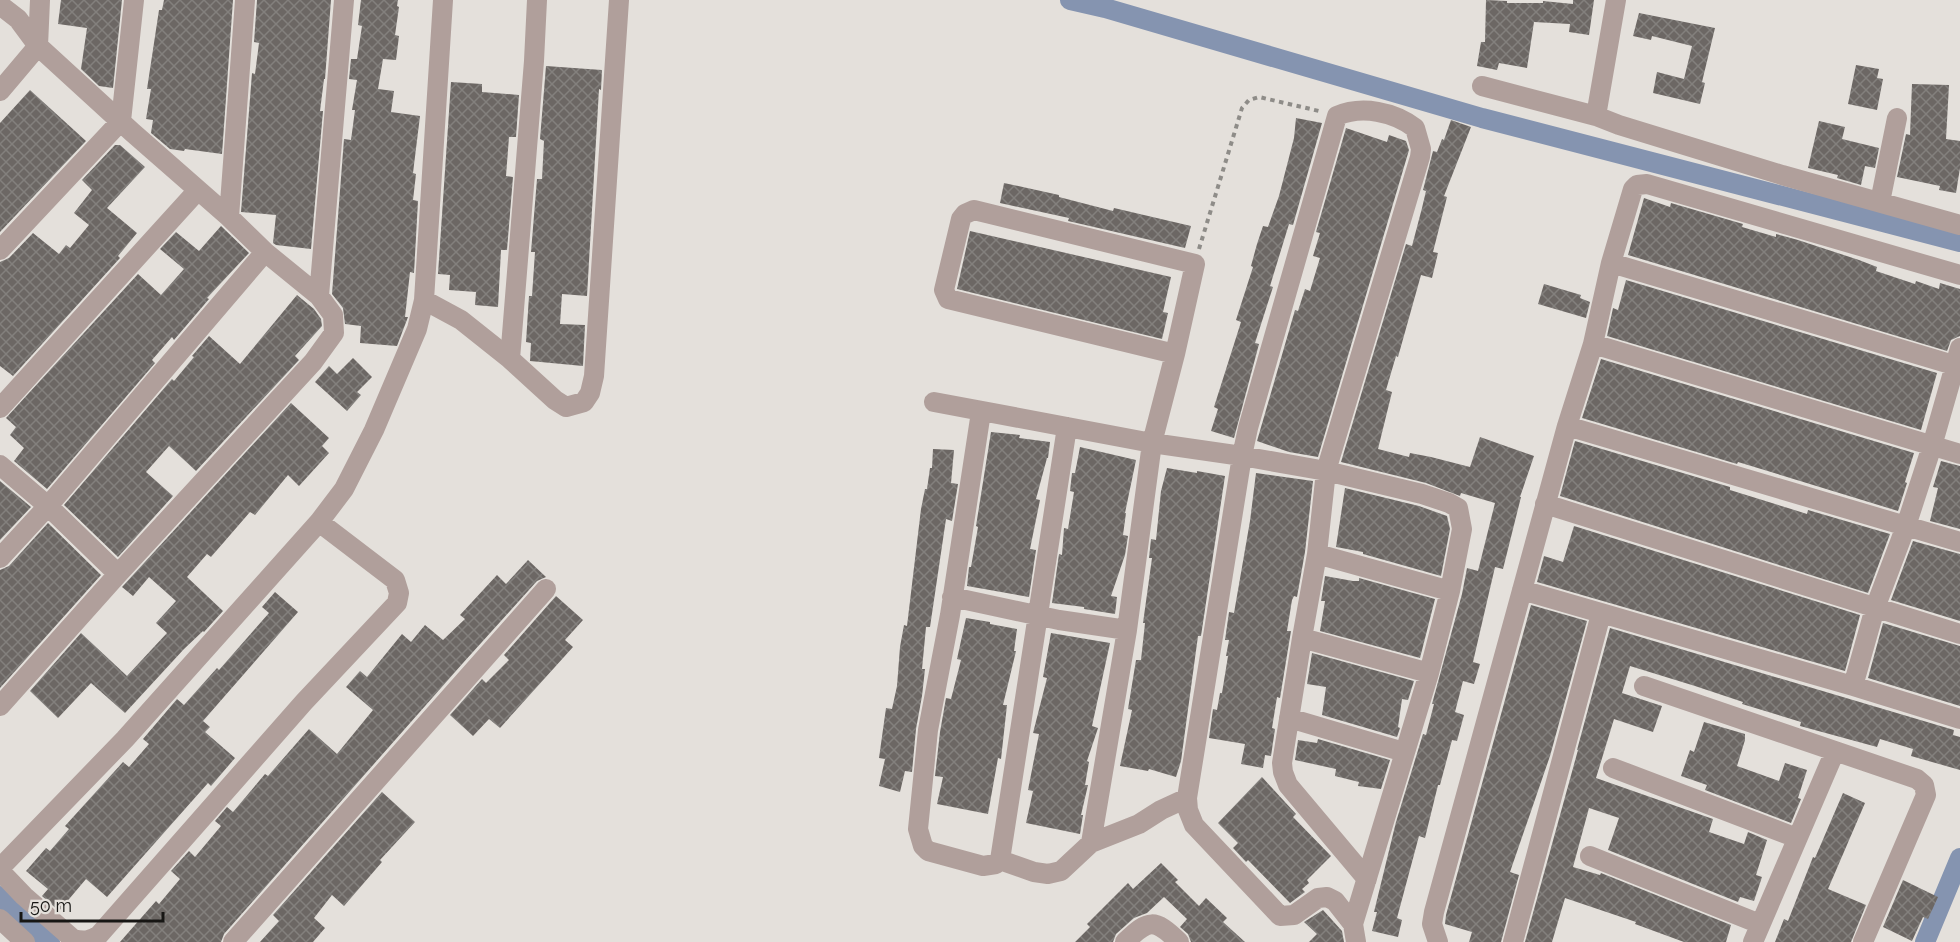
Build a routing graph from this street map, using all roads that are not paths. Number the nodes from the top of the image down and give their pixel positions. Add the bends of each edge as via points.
1 (40, 0) edge
2 (134, 0) edge
3 (245, 0) edge
4 (344, 0) edge
5 (443, 0) edge
6 (537, 0) edge
7 (619, 0) edge
8 (1616, 0) edge
9 (0, 5) edge
10 (38, 46) junction
11 (1482, 86) dead end
12 (0, 91) edge
13 (1596, 116) junction
14 (1897, 118) dead end
15 (121, 121) junction
16 (198, 190) junction
17 (1880, 202) junction
18 (229, 217) junction
19 (1960, 225) edge
20 (0, 250) edge
21 (265, 252) junction
22 (1611, 264) junction
23 (1960, 275) edge
24 (319, 296) junction
25 (424, 300) junction
26 (1593, 344) junction
27 (1175, 354) junction
28 (510, 359) junction
29 (1958, 360) edge
30 (934, 402) dead end
31 (0, 408) edge
32 (981, 412) junction
33 (1567, 426) junction
34 (1067, 427) junction
35 (1152, 443) junction
36 (1932, 446) junction
37 (1960, 454) edge
38 (1242, 456) junction
39 (0, 465) edge
40 (1326, 471) junction
41 (1545, 504) junction
42 (48, 506) junction
43 (319, 522) junction
44 (1905, 526) junction
45 (1960, 543) edge
46 (1317, 554) junction
47 (0, 558) edge
48 (118, 574) junction
49 (546, 589) dead end
50 (1522, 590) junction
51 (1450, 591) junction
52 (952, 597) junction
53 (1875, 608) junction
54 (1601, 614) junction
55 (1037, 616) junction
56 (1127, 630) junction
57 (1960, 634) edge
58 (1302, 638) junction
59 (1429, 673) junction
60 (1644, 686) dead end
61 (1853, 686) junction
62 (0, 706) edge
63 (1289, 718) junction
64 (1960, 719) edge
65 (1835, 751) junction
66 (1404, 752) junction
67 (1613, 768) dead end
68 (1187, 798) junction
69 (1797, 838) junction
70 (1091, 843) junction
71 (1590, 856) dead end
72 (1000, 860) junction
73 (0, 870) edge
74 (1367, 879) junction
75 (0, 919) edge
76 (1355, 933) edge
77 (1757, 933) edge
78 (25, 942) edge
79 (233, 942) edge
80 (1125, 942) edge
81 (1179, 942) edge
82 (1438, 942) edge
83 (1513, 942) edge
84 (1863, 942) edge

1 - 10 street
2 - 15 street
3 - 18 street
4 - 24 street
5 - 25 street
6 - 28 street
7 - 28 street via 590,393 584,402 566,407
8 - 13 street
9 - 10 street via 18,19
10 - 12 street
10 - 15 street
11 - 13 street
13 - 17 street
14 - 17 street
15 - 16 street
15 - 20 street
16 - 18 street
16 - 31 street
17 - 19 street
18 - 21 street
21 - 24 street
21 - 42 street
22 - 23 street via 1633,189 1642,183
22 - 26 street
22 - 29 street
24 - 48 street via 335,324 327,345
25 - 28 street via 461,320
25 - 43 street via 417,329 374,430 344,489
26 - 33 street
26 - 36 street
27 - 27 street via 1195,264 974,210 965,214 944,290 948,299
27 - 35 street
29 - 36 street
30 - 32 street
32 - 34 street
32 - 52 street
33 - 41 street
33 - 44 street
34 - 35 street
34 - 55 street
35 - 38 street
35 - 56 street
36 - 37 street
36 - 44 street
38 - 40 street
38 - 40 street via 1337,116 1366,110 1395,116 1415,128 1421,149
38 - 68 street
39 - 42 street
40 - 46 street
40 - 51 street via 1422,494 1458,508 1462,529
41 - 50 street
41 - 53 street
42 - 47 street
42 - 48 street
43 - 73 street
43 - 73 street via 395,580 397,603 304,702 99,935 89,941 73,939
44 - 45 street
44 - 53 street
46 - 51 street
46 - 58 street
48 - 62 street
49 - 79 street
50 - 54 street
50 - 82 street via 1434,912 1432,924
51 - 59 street
52 - 55 street
52 - 72 street via 928,730 918,829 928,851 983,866
53 - 57 street
53 - 61 street
54 - 61 street
54 - 83 street
55 - 56 street
55 - 72 street
56 - 70 street
58 - 59 street
58 - 63 street
59 - 66 street
60 - 65 street
61 - 64 street
63 - 66 street
63 - 74 street via 1282,764 1288,785
65 - 69 street
65 - 84 street via 1917,779 1926,790
66 - 74 street
67 - 69 street
68 - 70 street via 1139,824
68 - 76 street via 1194,825 1280,916 1294,915 1318,898 1327,897 1335,901
69 - 77 street
70 - 72 street via 1069,865 1054,873 1034,872
71 - 77 street
74 - 76 street
75 - 78 street
80 - 81 street via 1143,926 1152,925 1161,926

